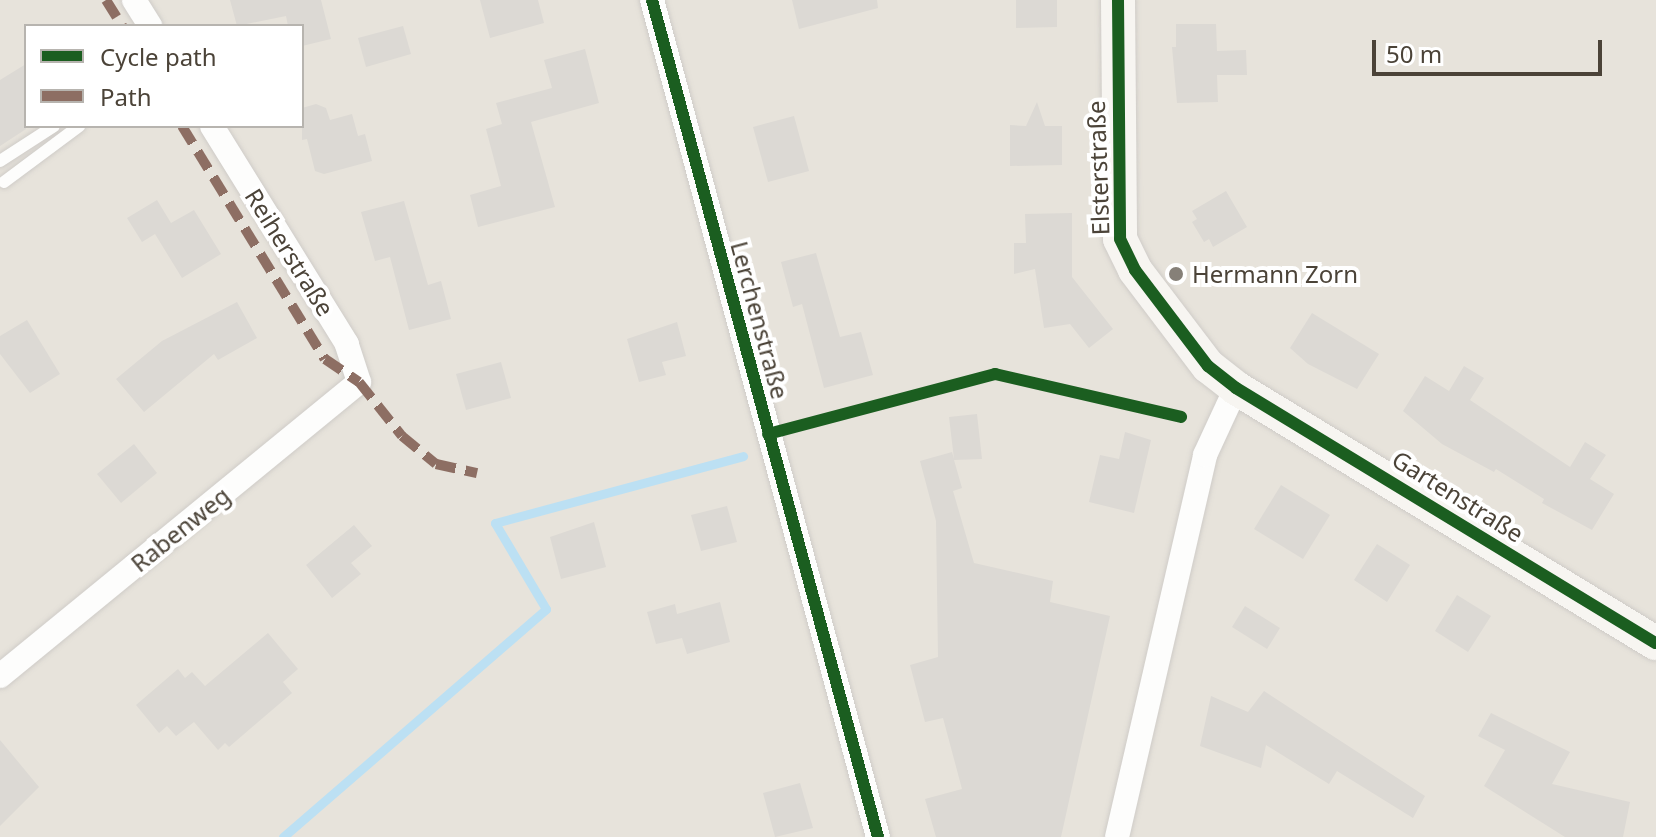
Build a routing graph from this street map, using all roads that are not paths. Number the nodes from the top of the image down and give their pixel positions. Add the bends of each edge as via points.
1 (134, 0) edge
2 (652, 0) edge
3 (1118, 0) edge
4 (149, 24) edge
5 (51, 128) edge
6 (76, 128) edge
7 (213, 128) edge
8 (0, 161) edge
9 (4, 182) dead end
10 (359, 382) joint
11 (1236, 388) junction
12 (1656, 643) edge
13 (0, 676) edge
14 (878, 837) edge
15 (1117, 837) edge

1 - 4 street
2 - 14 street, Lerchenstraße
3 - 11 street, Elsterstraße via 1120,239 1135,270 1208,366
5 - 8 lane
6 - 9 lane
7 - 10 street, Reiherstraße via 347,344
10 - 13 street, Rabenweg
11 - 12 street, Gartenstraße
11 - 15 street via 1205,455

